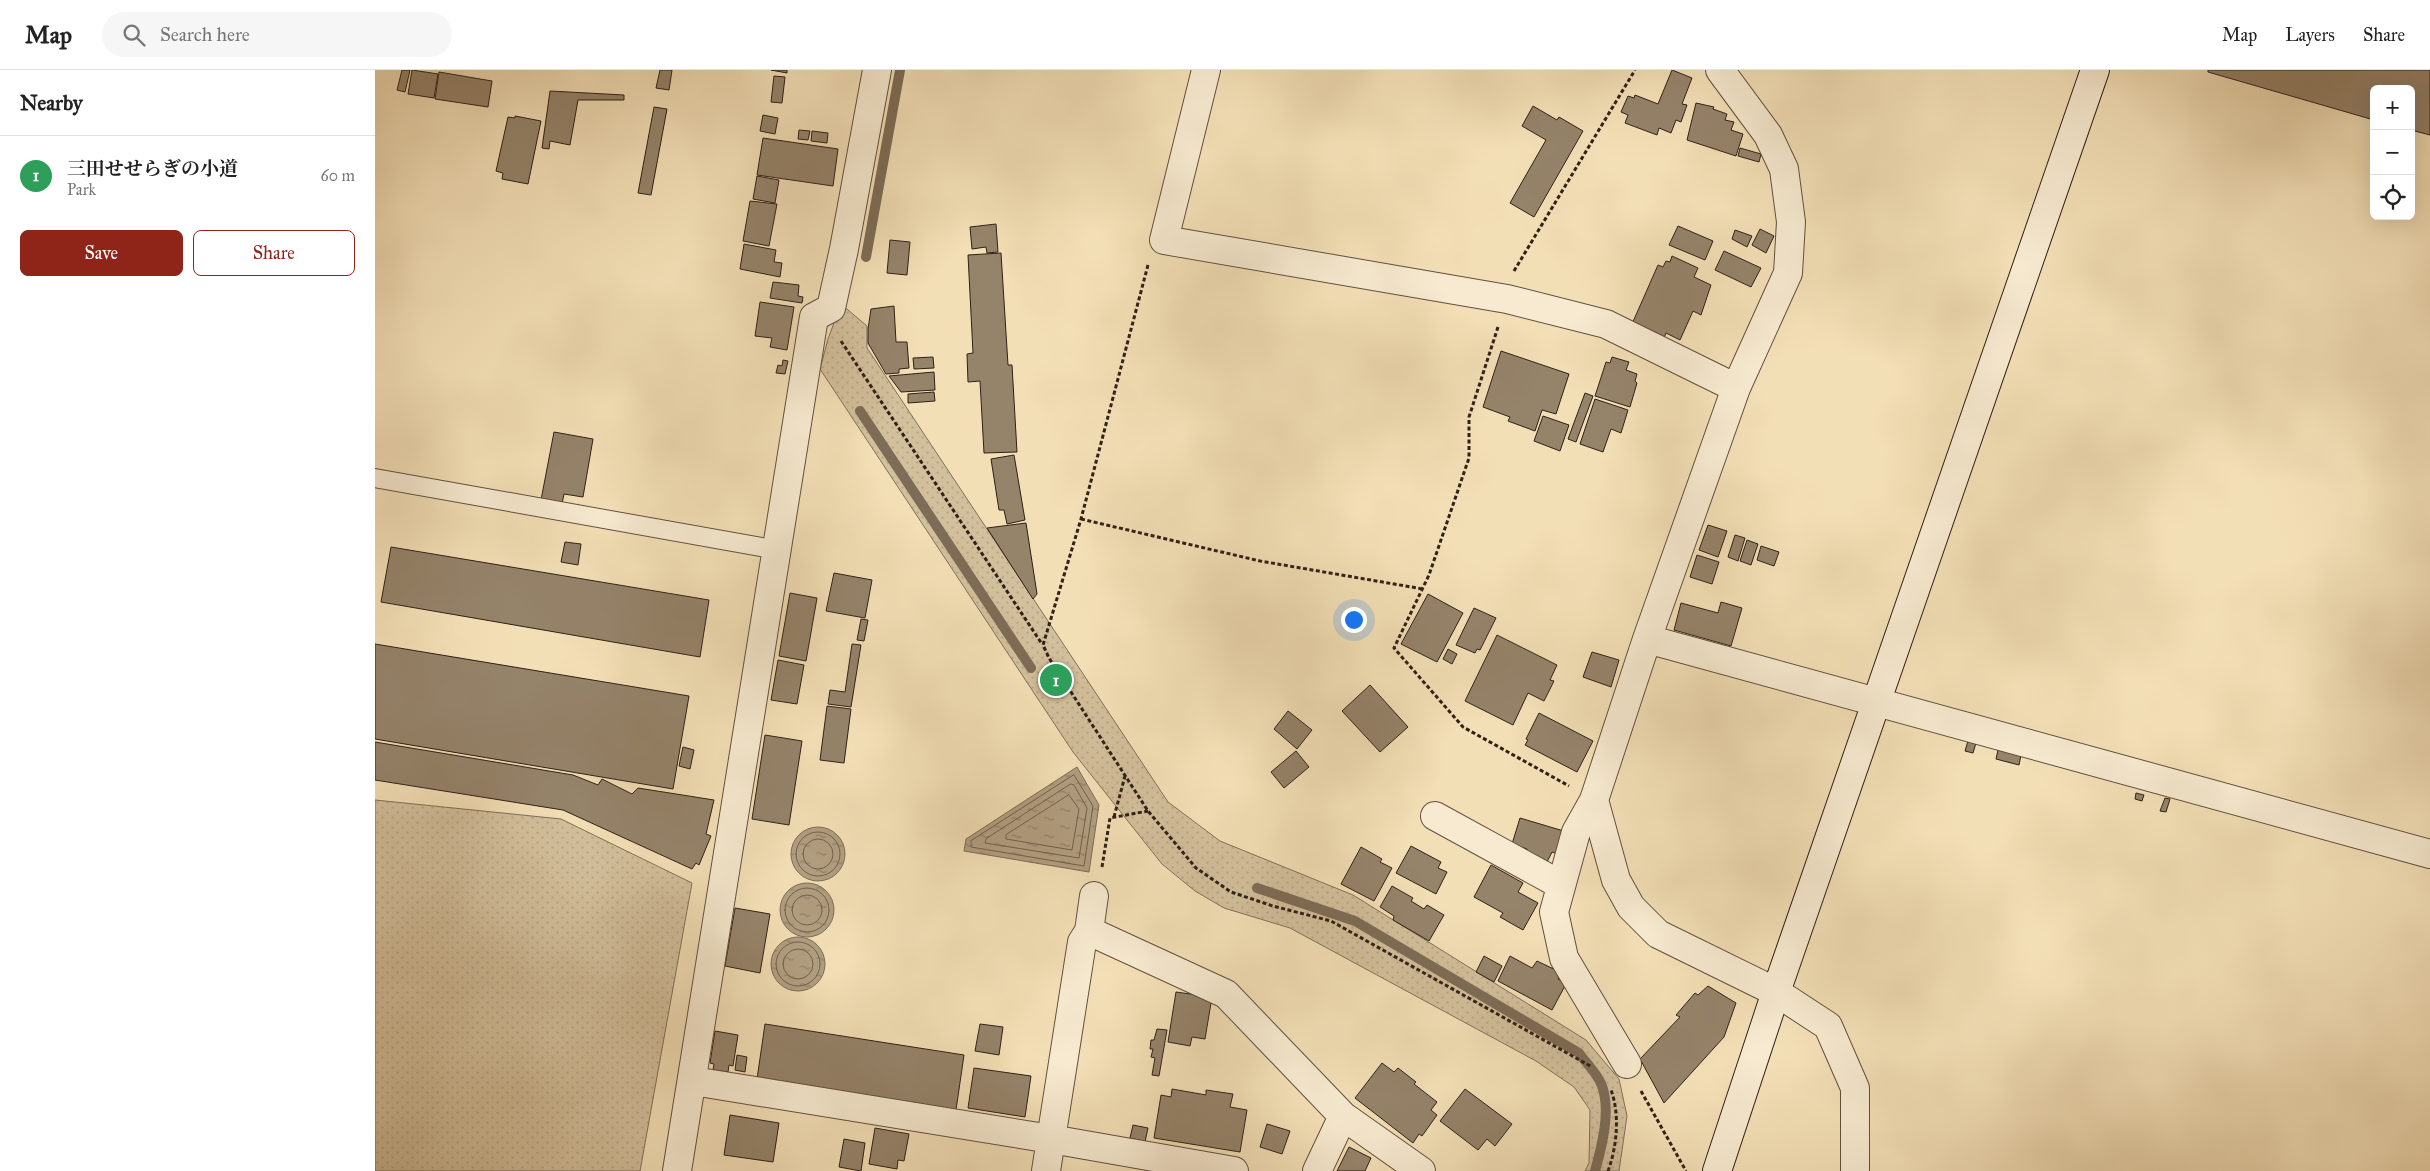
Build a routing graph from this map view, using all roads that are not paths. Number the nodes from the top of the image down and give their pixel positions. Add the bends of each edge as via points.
1 (877, 70) edge
2 (1206, 70) edge
3 (1720, 70) edge
4 (2095, 70) edge
5 (1736, 388) junction
6 (375, 478) edge
7 (778, 550) junction
8 (1647, 638) junction
9 (1876, 703) junction
10 (1594, 800) junction
11 (1435, 816) dead end
12 (2430, 854) edge
13 (1561, 885) junction
14 (1094, 896) road end
15 (1089, 931) junction
16 (1776, 992) junction
17 (1618, 1073) road end
18 (693, 1081) junction
19 (1343, 1116) junction
20 (1051, 1138) junction
21 (677, 1171) edge
22 (1046, 1171) edge
23 (1234, 1171) edge
24 (1317, 1171) edge
25 (1421, 1171) edge
26 (1717, 1171) edge
27 (1855, 1171) edge

1 - 7 street via 831,308 814,317
2 - 5 street via 1164,240 1507,300 1606,324
3 - 5 street via 1768,135 1783,169 1791,222 1787,273
4 - 9 street
5 - 8 street
6 - 7 lane
7 - 18 street
8 - 9 street
8 - 10 street
9 - 12 street
9 - 16 street
10 - 13 street via 1576,832
10 - 16 street via 1616,880 1631,907 1658,934
11 - 13 street
13 - 17 street via 1554,912 1564,958
14 - 15 street
15 - 19 street via 1226,994
15 - 20 street via 1083,942
16 - 26 street
16 - 27 street via 1828,1026 1855,1088
18 - 20 street
18 - 21 street
19 - 24 street
19 - 25 street
20 - 22 street
20 - 23 street

